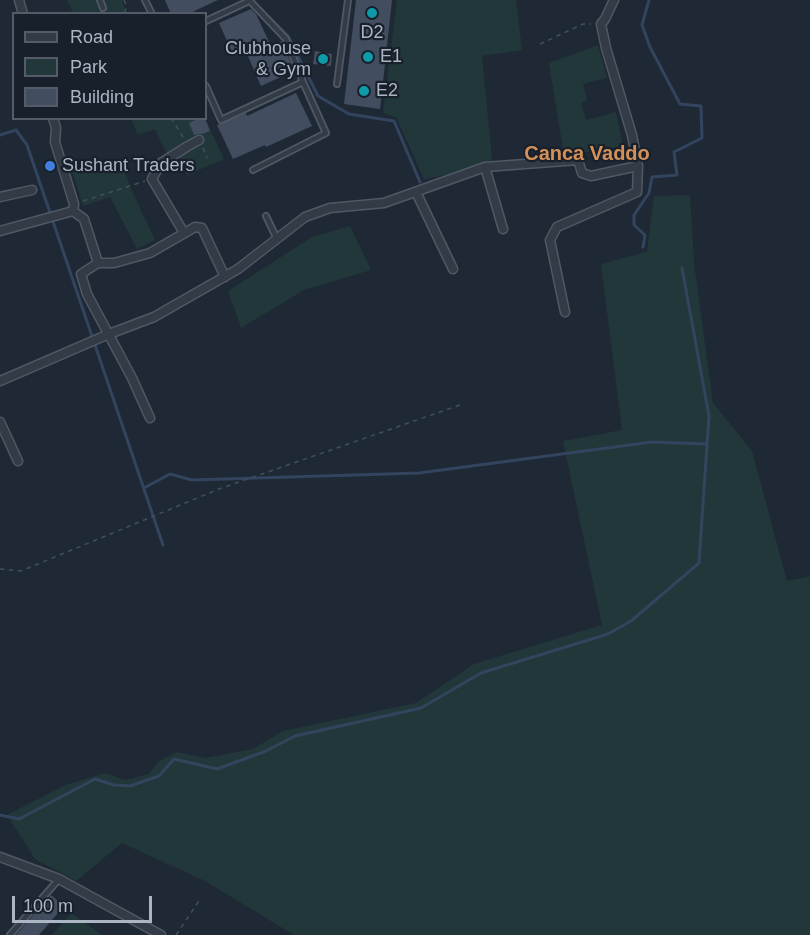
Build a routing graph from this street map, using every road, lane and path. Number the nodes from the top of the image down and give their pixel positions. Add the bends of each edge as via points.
1 (100, 0) edge
2 (249, 0) edge
3 (348, 0) edge
4 (614, 0) edge
5 (103, 8) dead end
6 (207, 21) edge
7 (601, 24) junction
8 (540, 44) dead end
9 (303, 82) junction
10 (337, 84) dead end
11 (207, 88) edge
12 (54, 120) edge
13 (172, 120) edge
14 (199, 140) joint
15 (188, 146) junction
16 (207, 158) dead end
17 (638, 166) junction
18 (485, 168) junction
19 (253, 170) dead end
20 (152, 179) junction
21 (32, 190) dead end
22 (416, 192) junction
23 (0, 197) edge
24 (73, 207) junction
25 (266, 216) dead end
26 (503, 229) dead end
27 (0, 231) edge
28 (184, 233) junction
29 (277, 239) junction
30 (98, 263) junction
31 (453, 269) dead end
32 (225, 277) junction
33 (565, 312) dead end
34 (109, 334) junction
35 (0, 381) edge
36 (460, 405) dead end
37 (150, 418) dead end
38 (0, 422) edge
39 (18, 461) dead end
40 (0, 569) edge
41 (0, 857) edge
42 (59, 879) junction
43 (199, 902) dead end
44 (10, 935) edge
45 (161, 935) edge
46 (176, 935) edge

1 - 5 lane
2 - 6 lane
2 - 9 lane via 286,39
3 - 10 lane
4 - 7 street
7 - 8 path via 583,24
7 - 17 street
9 - 11 lane via 221,120
9 - 19 lane via 326,133
12 - 24 street via 55,142
13 - 15 path
14 - 15 street
14 - 16 path
15 - 20 street via 160,163
17 - 18 street via 591,176 582,173 578,160
17 - 33 street via 637,192 557,227 550,240
18 - 22 street
18 - 26 street
20 - 24 path
20 - 28 street
21 - 23 street
22 - 29 street via 384,203 330,208 305,217
22 - 31 street
24 - 27 street
24 - 30 street via 84,219
25 - 29 lane
28 - 30 street via 150,253 114,263
28 - 32 street via 202,228
29 - 32 street
30 - 34 street via 81,274 87,294
32 - 34 street via 154,317
34 - 35 street
34 - 37 street
36 - 40 path via 219,489 21,571
38 - 39 street
41 - 42 street
42 - 44 lane
42 - 45 street
43 - 46 path

